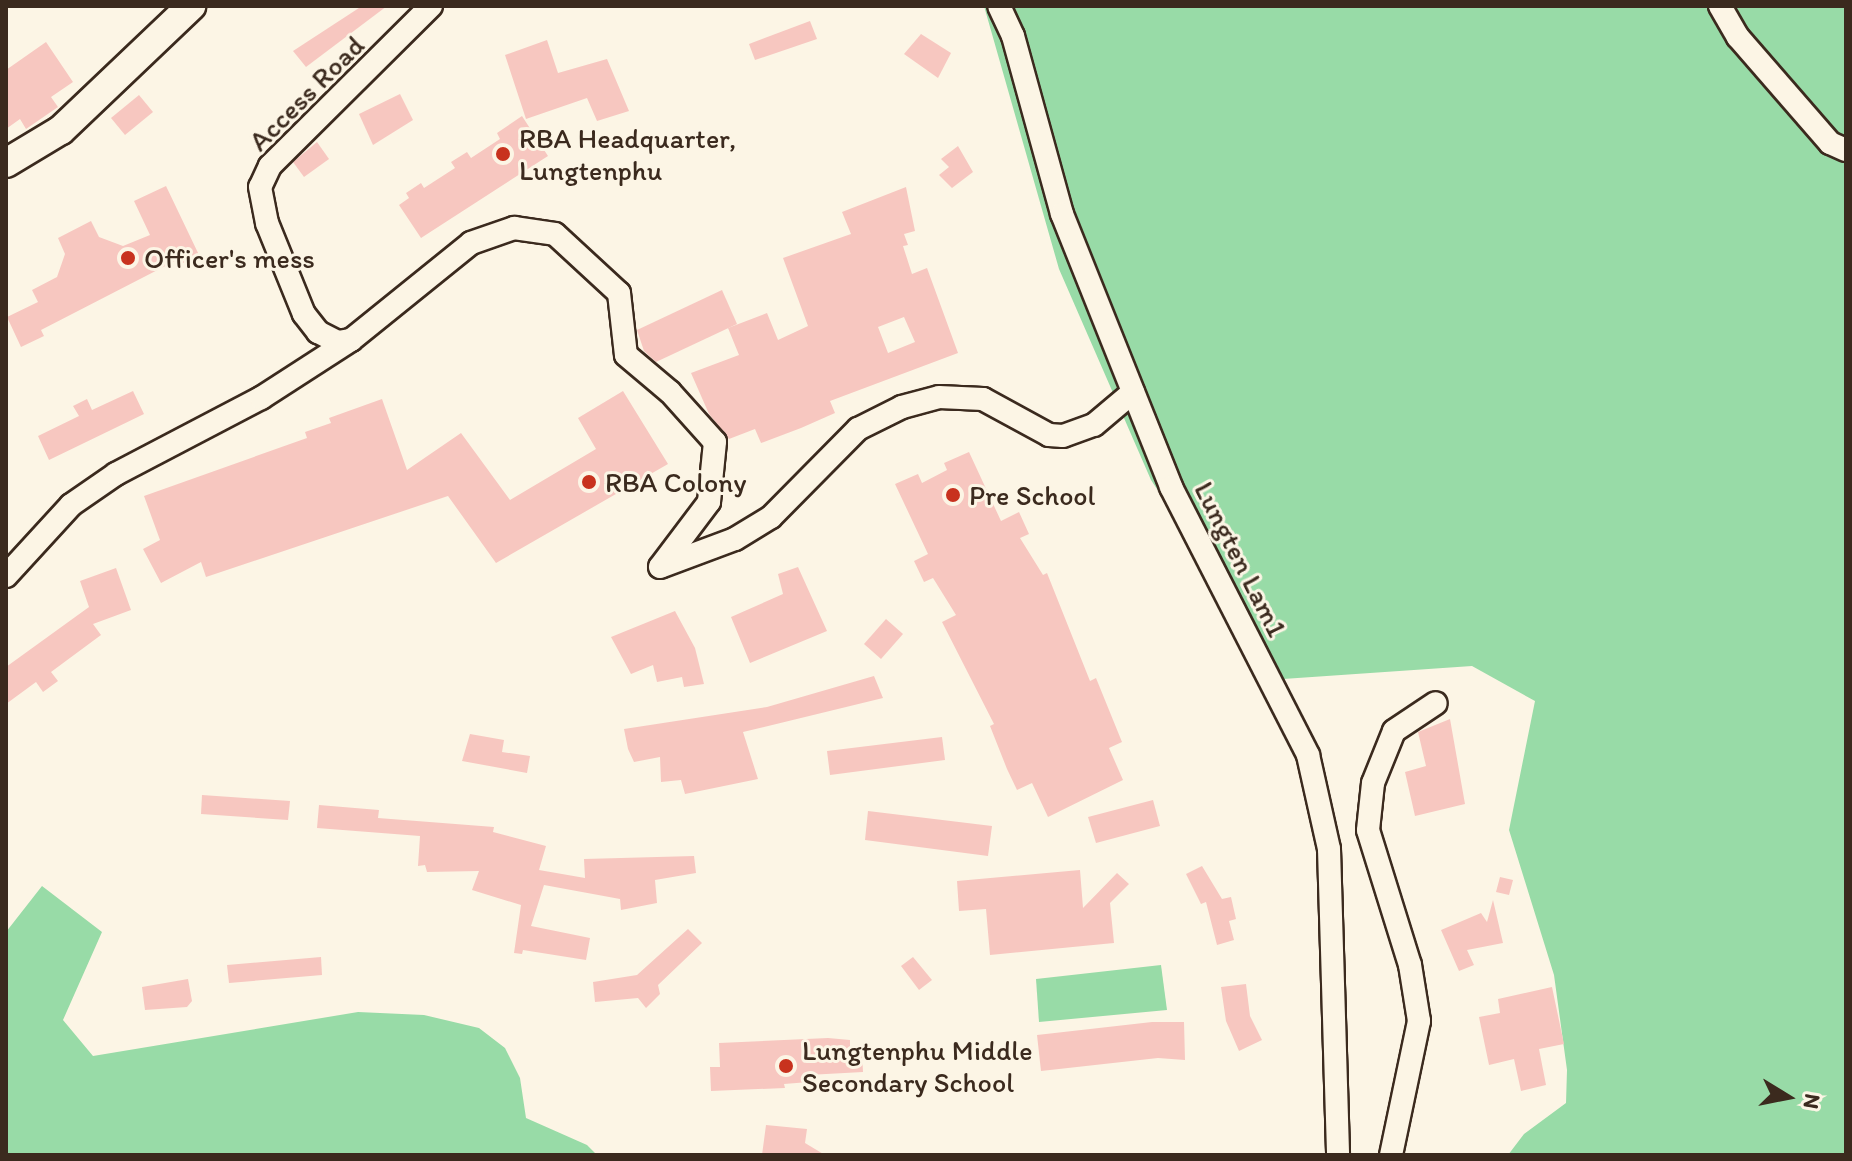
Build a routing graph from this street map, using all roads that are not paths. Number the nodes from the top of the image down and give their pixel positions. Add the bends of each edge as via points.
1 (191, 6) edge
2 (431, 6) edge
3 (999, 6) edge
4 (1720, 6) edge
5 (1846, 150) edge
6 (6, 163) edge
7 (351, 340) junction
8 (1133, 392) junction
9 (6, 576) edge
10 (1436, 703) dead end
11 (1338, 1155) edge
12 (1391, 1155) edge

1 - 6 main road via 61,130
2 - 7 street, Access Road via 270,166 260,187 267,223 304,314 318,332 338,342
3 - 8 street, Lungten Lam1 via 1013,36 1062,214
4 - 5 street via 1738,37 1830,143
7 - 8 street via 471,243 514,228 555,234 619,293 626,355 670,392 715,442 709,502 660,567 735,539 771,517 858,429 902,407 939,397 983,399 1049,435 1063,436 1094,425
7 - 9 street via 261,398 116,474 71,505
8 - 11 street, Lungten Lam1 via 1171,487 1308,755 1329,849
10 - 12 street via 1394,731 1373,783 1368,830 1410,965 1419,1021

